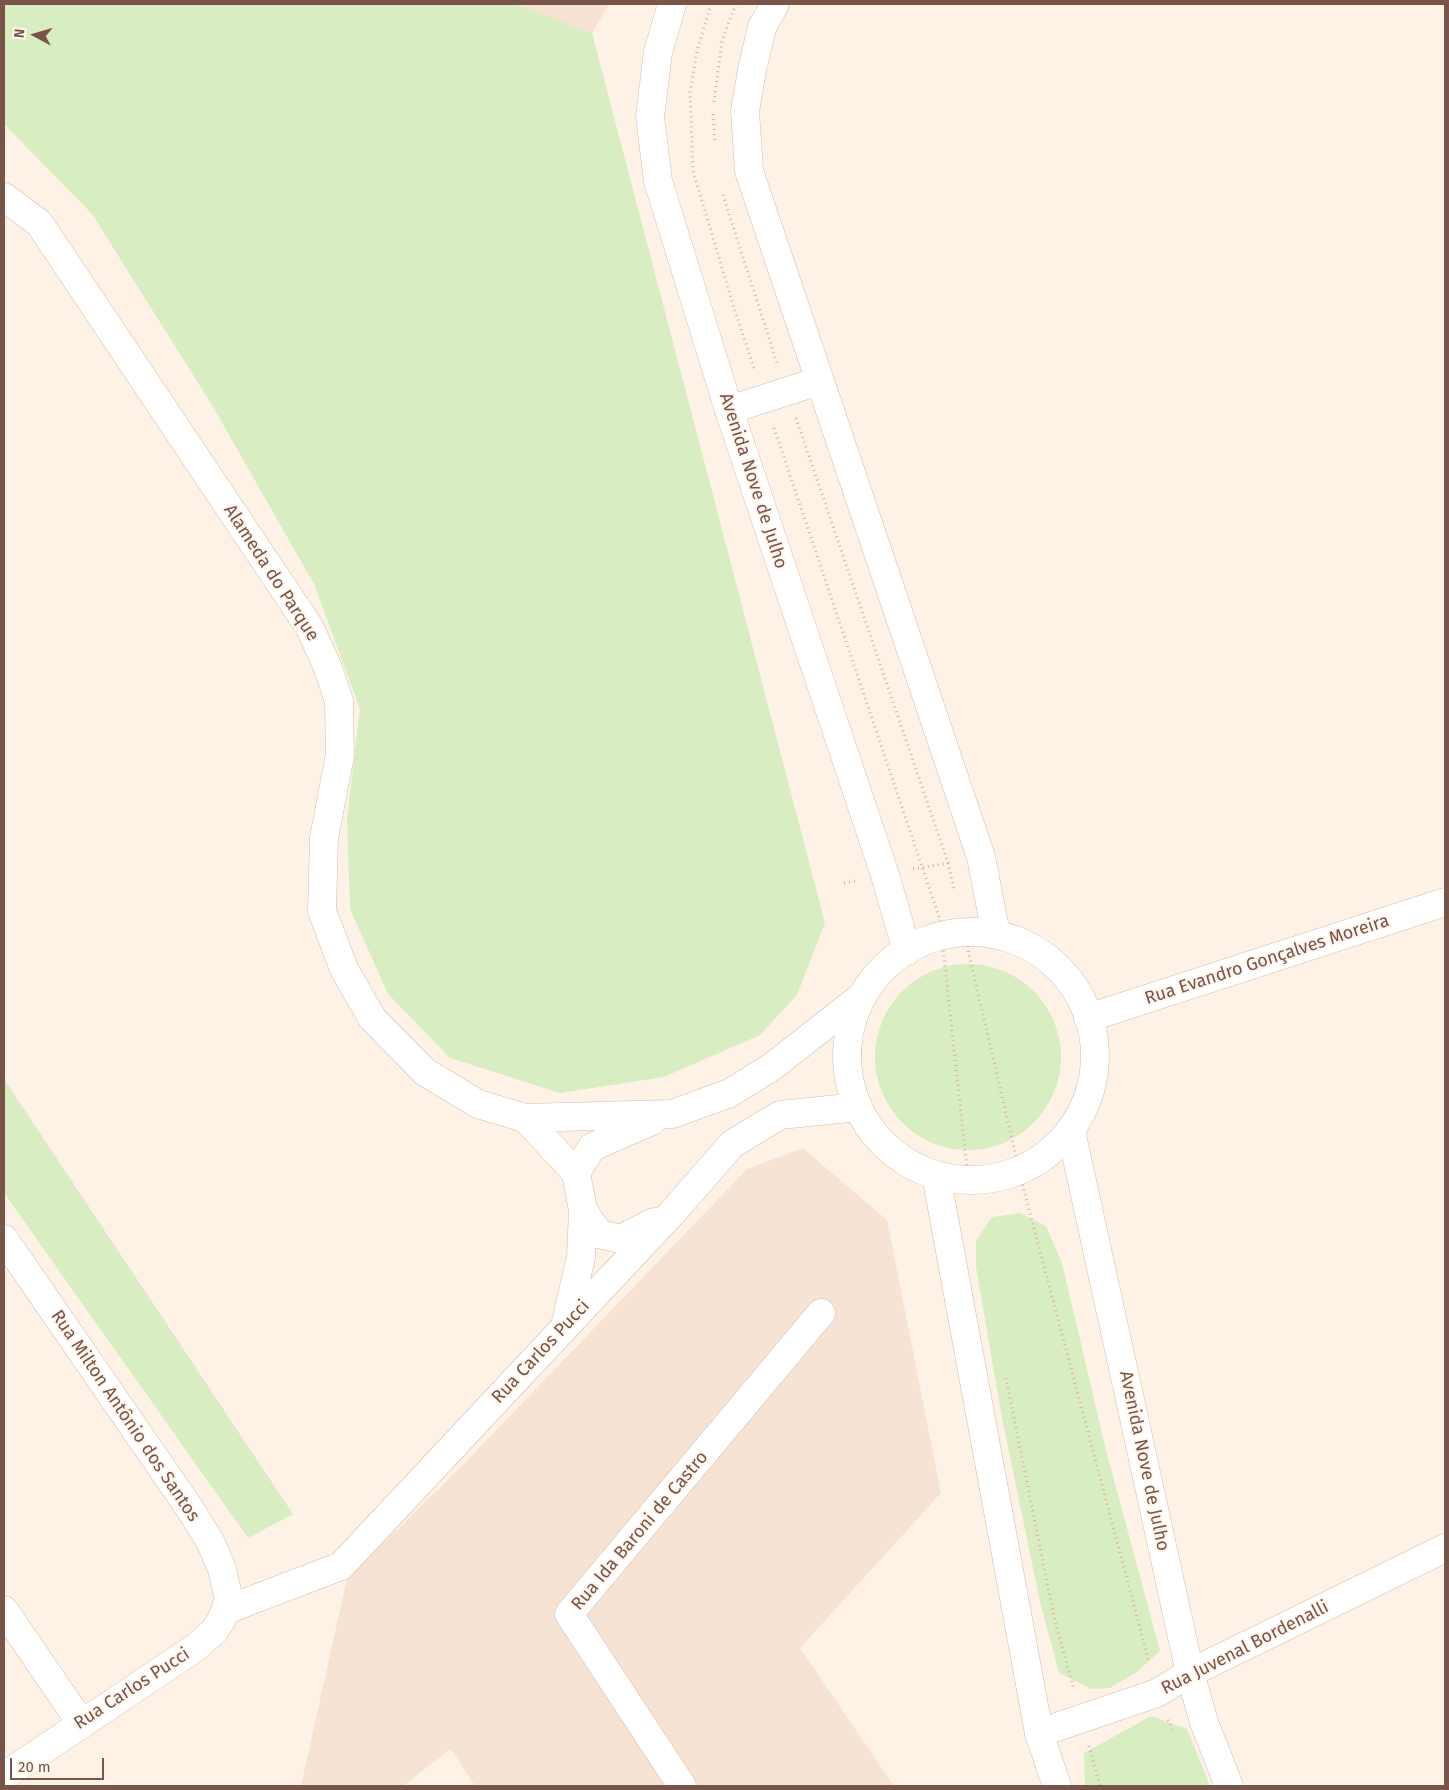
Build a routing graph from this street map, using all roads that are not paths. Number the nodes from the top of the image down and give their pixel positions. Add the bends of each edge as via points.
1 (672, 4) edge
2 (775, 4) edge
3 (4, 197) edge
4 (820, 381) junction
5 (729, 410) junction
6 (1445, 902) edge
7 (996, 934) junction
8 (907, 951) junction
9 (861, 998) junction
10 (1088, 1018) junction
11 (858, 1107) junction
12 (672, 1114) junction
13 (525, 1118) junction
14 (1071, 1132) junction
15 (576, 1173) junction
16 (936, 1175) junction
17 (583, 1210) junction
18 (672, 1212) junction
19 (4, 1239) edge
20 (821, 1313) dead end
21 (565, 1327) junction
22 (1445, 1548) edge
23 (227, 1605) junction
24 (4, 1610) edge
25 (1190, 1673) junction
26 (81, 1723) junction
27 (1040, 1733) junction
28 (4, 1776) edge
29 (682, 1786) edge
30 (1057, 1786) edge
31 (1229, 1786) edge

1 - 5 street, Avenida Nove de Julho via 658,52 650,117 658,181
2 - 4 street via 762,27 750,78 745,111 749,171
3 - 13 street, Alameda do Parque via 40,223 310,628 328,668 339,701 340,755 324,838 322,911 344,969 372,1018 425,1072 478,1104
4 - 5 street
4 - 7 street via 981,857
5 - 8 street, Avenida Nove de Julho via 885,875
6 - 10 street, Rua Evandro Gonçalves Moreira
7 - 8 street via 953,934 918,943
7 - 10 street via 1033,947 1064,973 1087,1009
8 - 9 street via 885,966
9 - 11 street via 848,1035 847,1076
9 - 12 street, Alameda do Parque via 773,1066 730,1093
10 - 14 street via 1096,1051 1090,1093
11 - 16 street via 884,1146 918,1170
11 - 18 street, Rua Carlos Pucci via 780,1115 732,1144
12 - 13 street, Alameda do Parque
12 - 15 street via 592,1147
13 - 15 street
14 - 16 street via 1044,1158 1002,1178 959,1182
14 - 25 street, Avenida Nove de Julho
15 - 17 street
16 - 27 street
17 - 18 street via 599,1234 622,1239
17 - 21 street via 581,1257
18 - 21 street, Rua Carlos Pucci
19 - 23 street, Rua Milton Antônio dos Santos via 211,1543 222,1569
20 - 29 street, Rua Ida Baroni de Castro via 569,1614
21 - 23 street, Rua Carlos Pucci via 341,1566
22 - 25 street, Rua Juvenal Bordenalli
23 - 26 street, Rua Carlos Pucci via 214,1631 195,1648
24 - 26 street
25 - 27 street, Rua Juvenal Bordenalli via 1157,1692
25 - 31 street, Avenida Nove de Julho via 1204,1722
26 - 28 street, Rua Carlos Pucci
27 - 30 street

